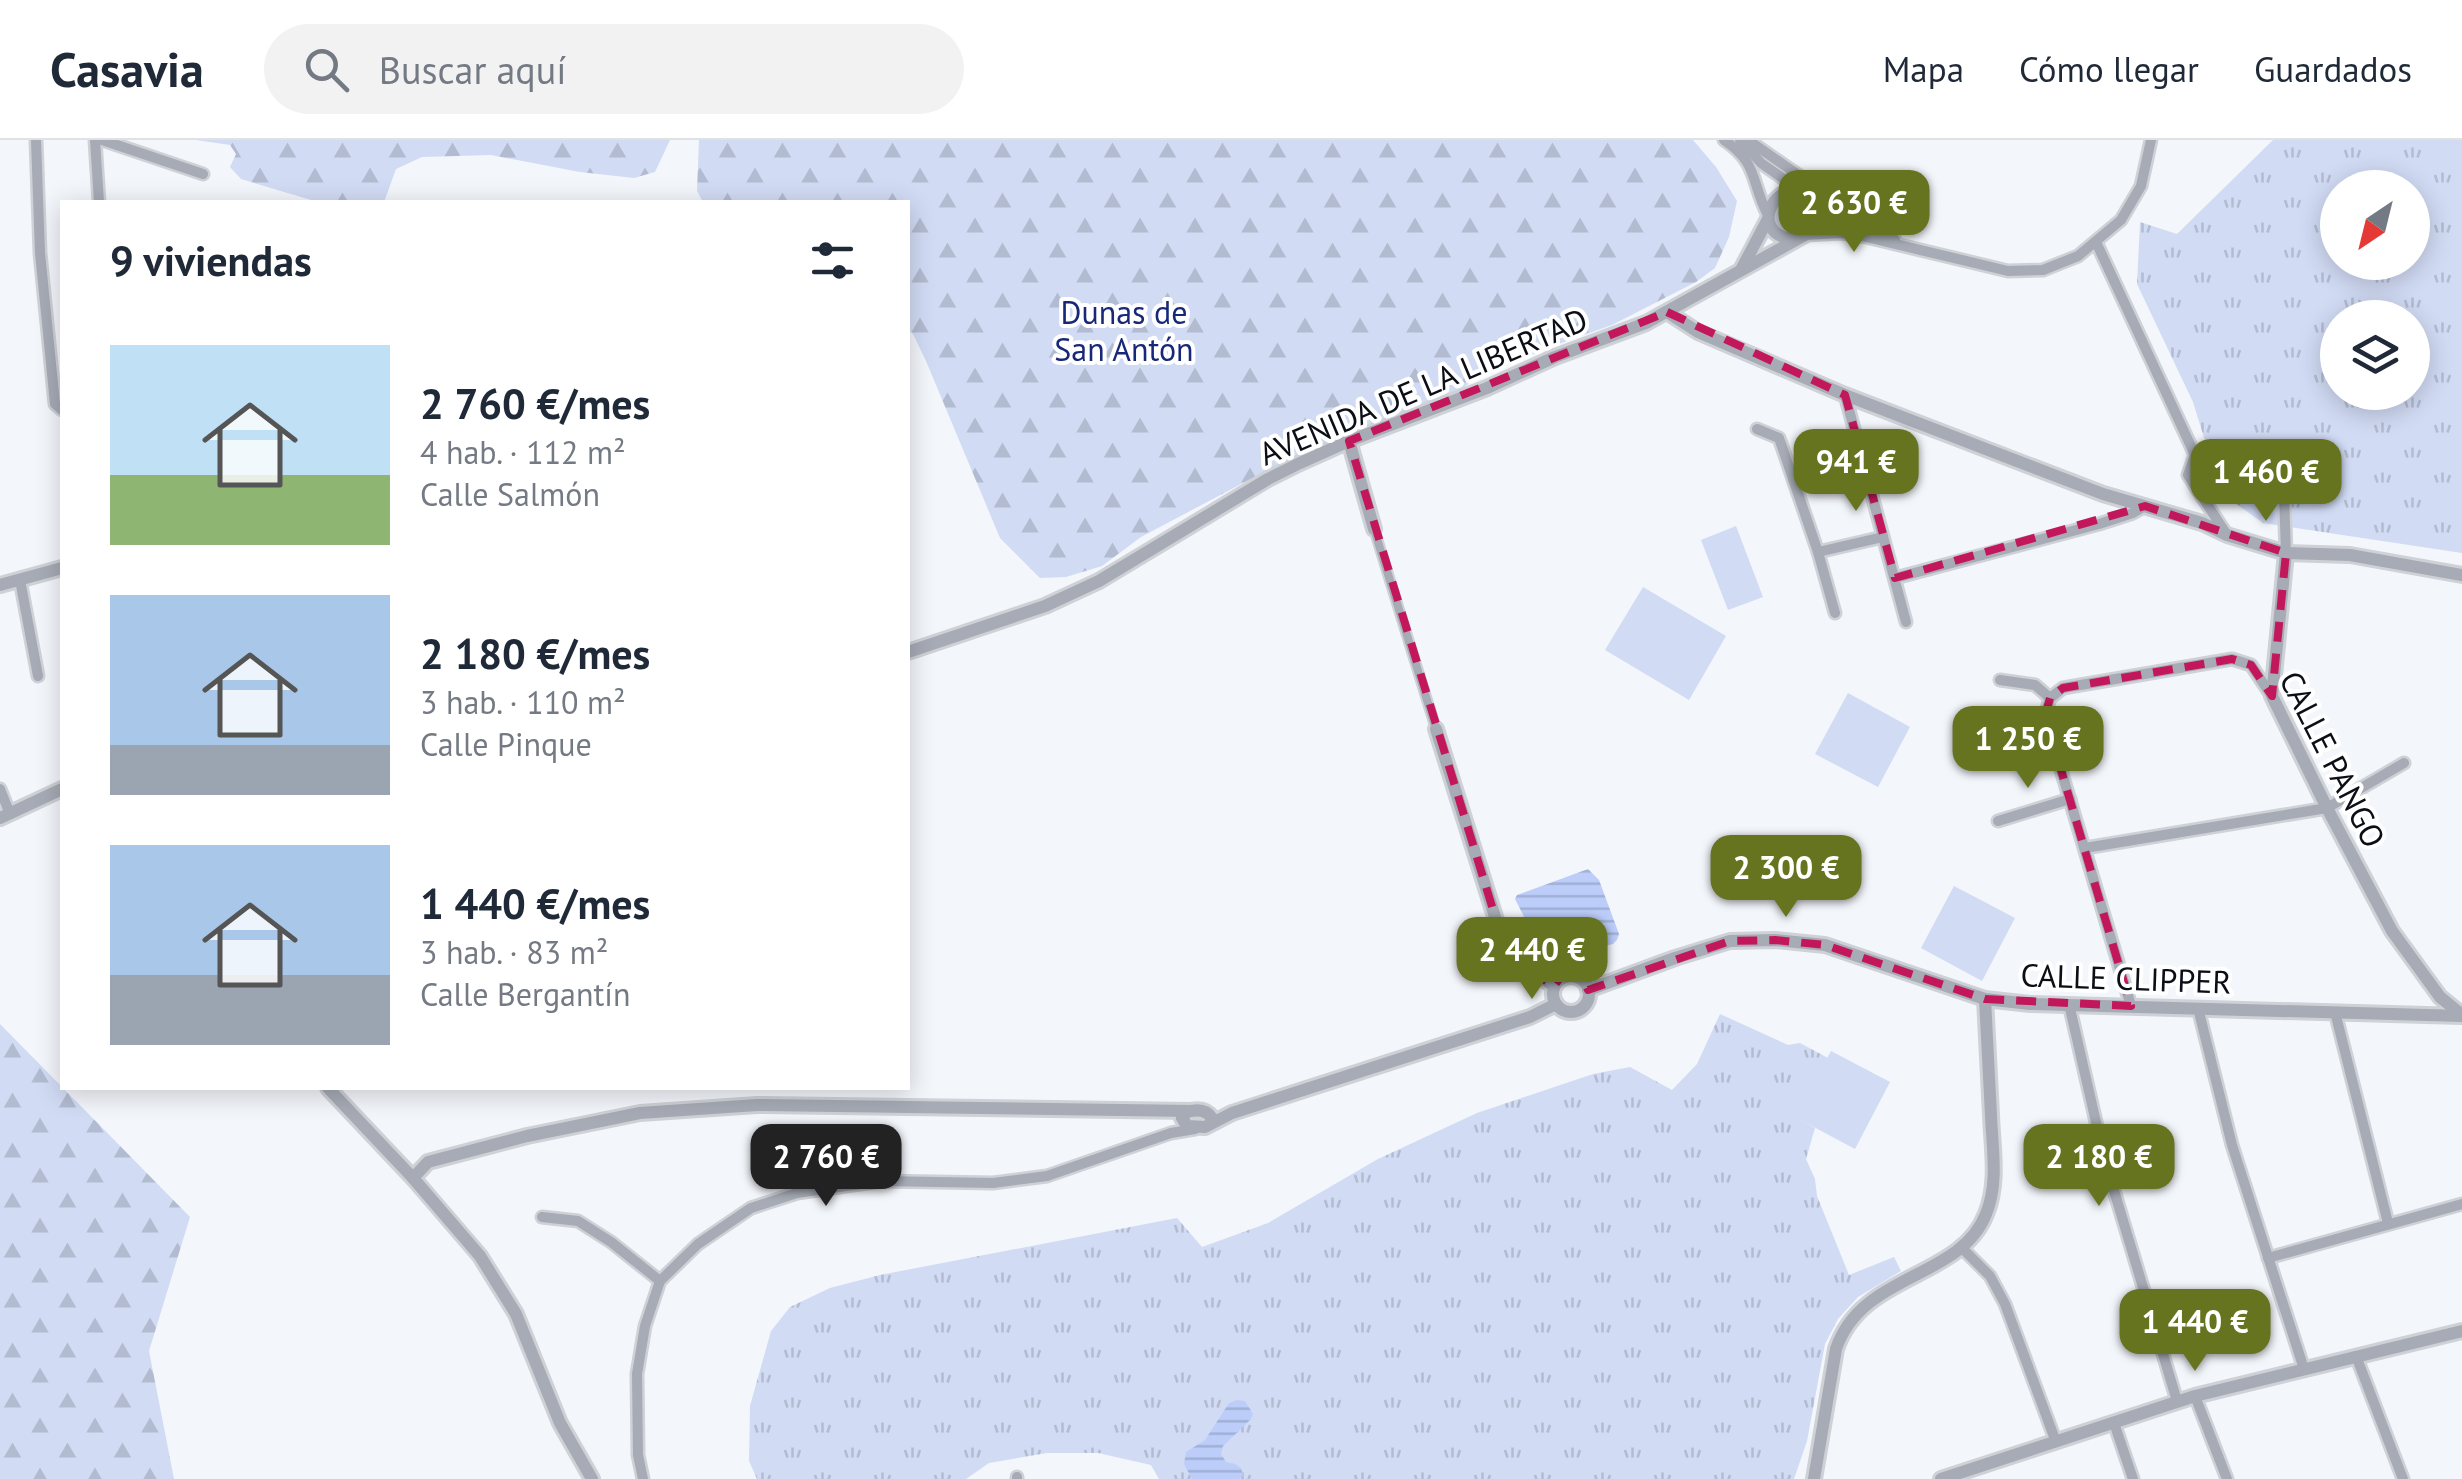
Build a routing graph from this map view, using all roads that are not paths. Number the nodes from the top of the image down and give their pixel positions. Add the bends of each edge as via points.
1 (36, 140) edge
2 (98, 140) edge
3 (1724, 140) edge
4 (1740, 140) edge
5 (1748, 140) edge
6 (2151, 140) edge
7 (203, 174) dead end
8 (1805, 198) junction
9 (99, 200) edge
10 (1768, 217) junction
11 (1886, 234) junction
12 (1800, 237) junction
13 (2096, 242) junction
14 (1905, 245) junction
15 (1742, 268) junction
16 (1667, 312) junction
17 (1845, 396) junction
18 (60, 408) edge
19 (1756, 429) dead end
20 (1349, 441) junction
21 (2195, 455) junction
22 (2145, 506) junction
23 (1374, 529) joint
24 (2228, 536) junction
25 (1883, 537) junction
26 (1818, 552) junction
27 (2286, 554) junction
28 (60, 569) edge
29 (2462, 576) edge
30 (1895, 578) junction
31 (20, 580) junction
32 (0, 585) edge
33 (1834, 613) dead end
34 (1906, 622) dead end
35 (910, 651) edge
36 (38, 676) dead end
37 (2000, 680) dead end
38 (2272, 696) junction
39 (2050, 698) junction
40 (1436, 729) joint
41 (2404, 763) dead end
42 (0, 789) edge
43 (60, 790) edge
44 (2070, 799) junction
45 (2327, 808) junction
46 (5, 816) edge
47 (1998, 822) dead end
48 (2084, 848) junction
49 (1554, 986) junction
50 (1588, 990) junction
51 (1985, 999) junction
52 (1556, 1004) junction
53 (2069, 1004) junction
54 (2131, 1006) junction
55 (2198, 1008) junction
56 (2335, 1012) junction
57 (2462, 1015) edge
58 (330, 1090) edge
59 (1232, 1112) junction
60 (1189, 1114) junction
61 (1204, 1126) junction
62 (1171, 1133) junction
63 (414, 1178) junction
64 (2462, 1204) edge
65 (542, 1216) dead end
66 (2388, 1224) junction
67 (1962, 1248) junction
68 (2268, 1258) junction
69 (660, 1281) junction
70 (2462, 1331) edge
71 (2356, 1356) junction
72 (2304, 1369) junction
73 (2195, 1396) junction
74 (2177, 1402) junction
75 (2114, 1423) junction
76 (2056, 1442) junction
77 (1946, 1478) edge
78 (592, 1479) edge
79 (644, 1479) edge
80 (1814, 1479) edge
81 (2133, 1479) edge
82 (2227, 1479) edge
83 (2402, 1479) edge

1 - 18 street via 40,253 54,404
2 - 7 street
2 - 9 street
3 - 10 street via 1750,165
4 - 8 street
5 - 11 street
6 - 13 street via 2141,186 2121,220
8 - 10 street via 1792,192 1775,199
8 - 11 street via 1854,226
8 - 12 street via 1815,214
10 - 12 street via 1777,234
10 - 15 street
11 - 14 street
12 - 14 street via 1842,233
12 - 15 street, AVENIDA DE LA LIBERTAD
13 - 14 street via 2078,256 2024,272
13 - 21 street
15 - 16 street, AVENIDA DE LA LIBERTAD
16 - 17 street
16 - 20 street, AVENIDA DE LA LIBERTAD
17 - 22 street
17 - 25 street
19 - 26 street via 1779,438
20 - 23 street
20 - 35 street, AVENIDA DE LA LIBERTAD via 1268,479 1098,581
21 - 24 street via 2188,475
21 - 27 street via 2214,471 2284,493
22 - 24 street
22 - 30 street
23 - 40 street
24 - 27 street
25 - 26 street
25 - 30 street
26 - 33 street
27 - 29 street via 2350,555
27 - 38 street
28 - 31 street
30 - 34 street
31 - 32 street
31 - 36 street
37 - 39 street via 2035,685
38 - 39 street, CALLE PANGO via 2252,665 2232,659 2063,688
38 - 45 street, CALLE PANGO
39 - 44 street via 2045,716
40 - 49 street via 1502,939 1519,962
41 - 45 street
42 - 46 street
43 - 46 street
44 - 47 street
44 - 48 street
45 - 48 street
45 - 57 street, CALLE PANGO via 2392,931 2440,997
48 - 54 street
49 - 50 street via 1576,977
49 - 52 street
50 - 51 street via 1730,942 1775,940 1826,946
50 - 52 street via 1578,1010
51 - 53 street, CALLE CLIPPER
51 - 67 street, CALLE CLIPPER via 1994,1179 1987,1212
52 - 59 street
53 - 54 street, CALLE CLIPPER
53 - 74 street via 2104,1156
54 - 55 street, CALLE CLIPPER
55 - 56 street, CALLE CLIPPER
55 - 68 street
56 - 57 street, CALLE CLIPPER
56 - 66 street
58 - 63 street
59 - 60 street
59 - 61 street
60 - 61 street via 1188,1126
60 - 61 street via 1210,1115
60 - 62 street
60 - 63 street via 757,1105 640,1113 428,1162
61 - 62 street
62 - 69 street via 1047,1176 880,1181 796,1193 751,1208 698,1244
63 - 78 street via 480,1256 516,1314 560,1423
64 - 66 street
65 - 69 street via 578,1222
66 - 68 street
67 - 76 street via 1990,1276 2005,1304
67 - 80 street, CALLE CLIPPER via 1886,1290 1856,1312 1842,1333
68 - 72 street
69 - 79 street via 637,1374
70 - 71 street
71 - 72 street
71 - 83 street
72 - 73 street
73 - 74 street
73 - 82 street
74 - 75 street
75 - 76 street
75 - 81 street
76 - 77 street

